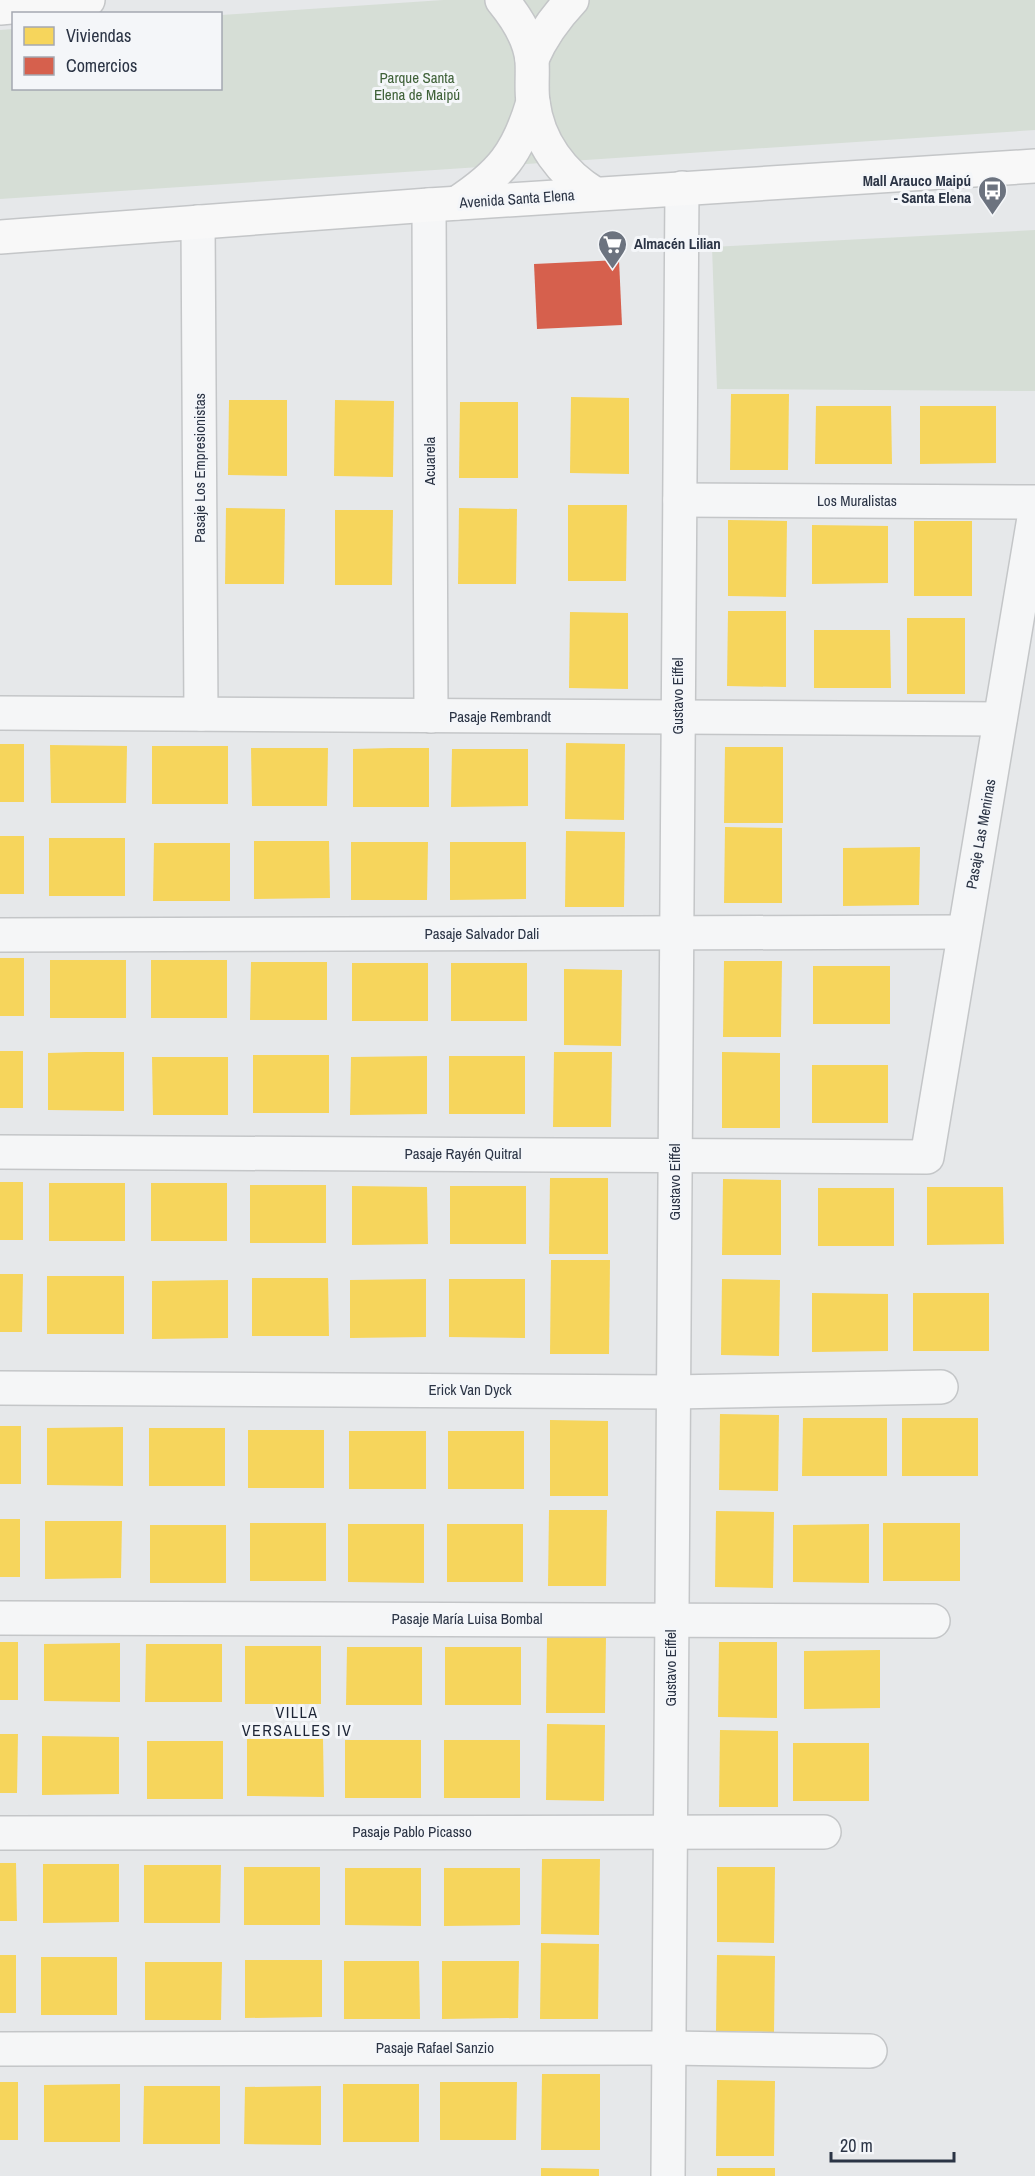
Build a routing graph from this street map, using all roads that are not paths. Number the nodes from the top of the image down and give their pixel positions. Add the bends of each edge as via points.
1 (88, 0) edge
2 (501, 0) edge
3 (572, 0) edge
4 (0, 8) edge
5 (532, 58) junction
6 (533, 102) junction
7 (1035, 166) edge
8 (682, 188) junction
9 (595, 194) junction
10 (443, 204) junction
11 (198, 222) junction
12 (0, 237) edge
13 (680, 500) junction
14 (1035, 502) edge
15 (1035, 512) edge
16 (0, 712) edge
17 (201, 714) junction
18 (431, 716) junction
19 (678, 718) junction
20 (1000, 719) junction
21 (964, 932) junction
22 (677, 933) junction
23 (0, 935) edge
24 (0, 1152) edge
25 (675, 1155) junction
26 (927, 1157) joint
27 (941, 1387) dead end
28 (0, 1388) edge
29 (674, 1392) junction
30 (0, 1618) edge
31 (672, 1619) junction
32 (933, 1621) dead end
33 (670, 1832) junction
34 (824, 1832) dead end
35 (0, 1833) edge
36 (669, 2048) junction
37 (0, 2049) edge
38 (870, 2051) dead end
39 (668, 2176) edge

1 - 4 main road
2 - 5 main road via 525,34
3 - 5 main road via 542,37
5 - 6 main road
6 - 9 main road via 539,128 554,157 564,171
6 - 10 main road via 519,142 493,177
7 - 8 main road, Avenida Santa Elena
8 - 9 main road, Avenida Santa Elena
8 - 13 street, Gustavo Eiffel
9 - 10 main road, Avenida Santa Elena
10 - 11 main road, Avenida Santa Elena
10 - 18 street, Acuarela
11 - 12 main road, Avenida Santa Elena
11 - 17 street, Pasaje Los Empresionistas
13 - 14 street, Los Muralistas
13 - 19 street, Gustavo Eiffel
15 - 20 street, Pasaje Las Meninas
16 - 17 street, Pasaje Rembrandt
17 - 18 street, Pasaje Rembrandt
18 - 19 street, Pasaje Rembrandt
19 - 20 street, Pasaje Rembrandt
19 - 22 street, Gustavo Eiffel
20 - 21 street, Pasaje Las Meninas
21 - 22 street, Pasaje Salvador Dali
21 - 26 street, Pasaje Las Meninas
22 - 23 street, Pasaje Salvador Dali
22 - 25 street, Gustavo Eiffel
24 - 25 street, Pasaje Rayén Quitral
25 - 26 street, Pasaje Rayén Quitral
25 - 29 street, Gustavo Eiffel
27 - 29 street, Erick Van Dyck
28 - 29 street, Erick Van Dyck
29 - 31 street, Gustavo Eiffel
30 - 31 street, Pasaje María Luisa Bombal
31 - 32 street, Pasaje María Luisa Bombal
31 - 33 street, Gustavo Eiffel
33 - 34 street, Pasaje Pablo Picasso
33 - 35 street, Pasaje Pablo Picasso
33 - 36 street, Gustavo Eiffel
36 - 37 street, Pasaje Rafael Sanzio
36 - 38 street, Pasaje Rafael Sanzio
36 - 39 street, Gustavo Eiffel

